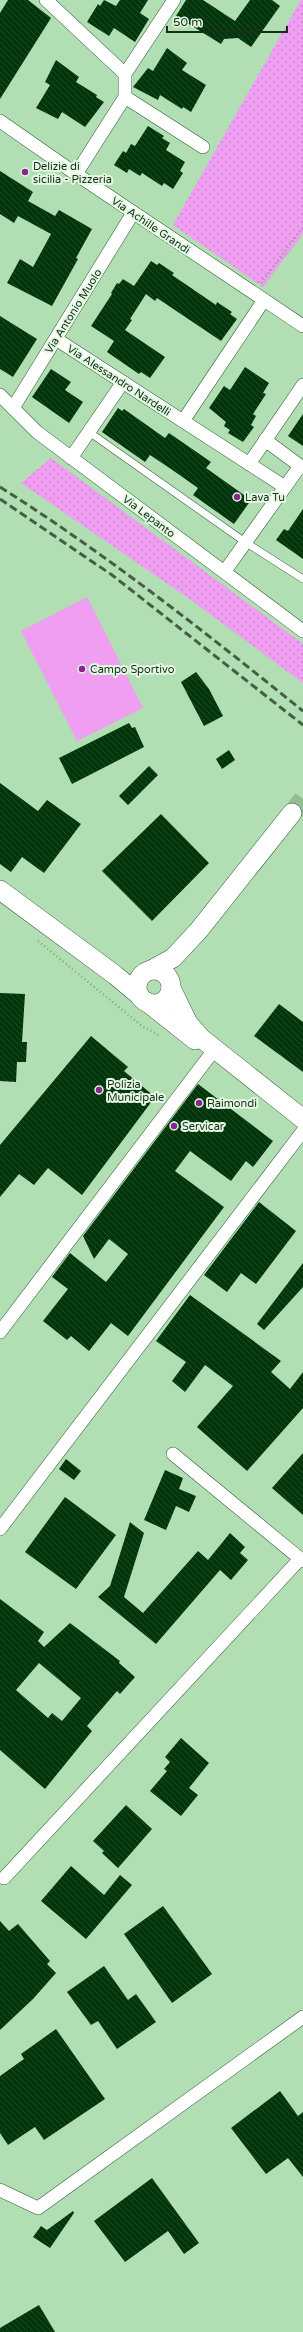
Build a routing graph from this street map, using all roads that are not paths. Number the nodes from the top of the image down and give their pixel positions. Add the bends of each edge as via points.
1 (46, 0) edge
2 (174, 0) edge
3 (125, 74) junction
4 (125, 97) junction
5 (0, 121) edge
6 (203, 147) dead end
7 (76, 174) junction
8 (133, 213) junction
9 (259, 296) junction
10 (303, 326) edge
11 (56, 339) junction
12 (123, 382) junction
13 (303, 385) edge
14 (0, 395) edge
15 (13, 408) junction
16 (182, 421) junction
17 (89, 432) junction
18 (265, 440) junction
19 (71, 458) junction
20 (249, 464) junction
21 (302, 467) edge
22 (285, 487) junction
23 (245, 542) junction
24 (225, 571) junction
25 (303, 579) edge
26 (303, 631) edge
27 (292, 813) tunnel mouth
28 (0, 890) edge
29 (199, 930) junction
30 (80, 950) junction
31 (149, 971) junction
32 (170, 986) junction
33 (143, 999) junction
34 (214, 1050) junction
35 (303, 1119) edge
36 (303, 1131) edge
37 (0, 1332) edge
38 (173, 1454) dead end
39 (0, 1529) edge
40 (302, 1560) edge
41 (4, 1878) dead end
42 (303, 2017) edge
43 (0, 2190) edge

1 - 3 street
2 - 3 street
3 - 4 street
4 - 6 street
4 - 7 street
5 - 7 street, Via Achille Grandi
7 - 8 street, Via Achille Grandi
8 - 9 street, Via Achille Grandi
8 - 11 street, Via Antonio Muolo
9 - 10 street, Via Achille Grandi
9 - 16 street, Via Alessandro Nardelli
11 - 12 street, Via Alessandro Nardelli
11 - 15 street, Via Antonio Muolo
12 - 16 street, Via Alessandro Nardelli
12 - 17 street
13 - 18 street
14 - 15 street, Via Lepanto
15 - 19 street, Via Lepanto via 37,432
16 - 20 street, Via Alessandro Nardelli
17 - 19 street
17 - 23 lane
18 - 20 street
18 - 21 street
19 - 24 street, Via Lepanto
20 - 22 street, Via Alessandro Nardelli
21 - 22 street
22 - 23 street
23 - 24 street
23 - 25 lane
24 - 26 street, Via Lepanto
27 - 29 main road
28 - 30 main road
29 - 31 main road via 173,958
29 - 32 main road
30 - 31 main road via 110,965
30 - 33 main road
31 - 32 main road via 156,970 166,975
31 - 33 main road via 137,984
32 - 33 main road via 163,1001 152,1004
32 - 34 main road via 188,1023
33 - 34 main road via 196,1041
34 - 35 main road
34 - 37 street
36 - 39 street
38 - 40 street
40 - 41 street
42 - 43 street via 38,2208

